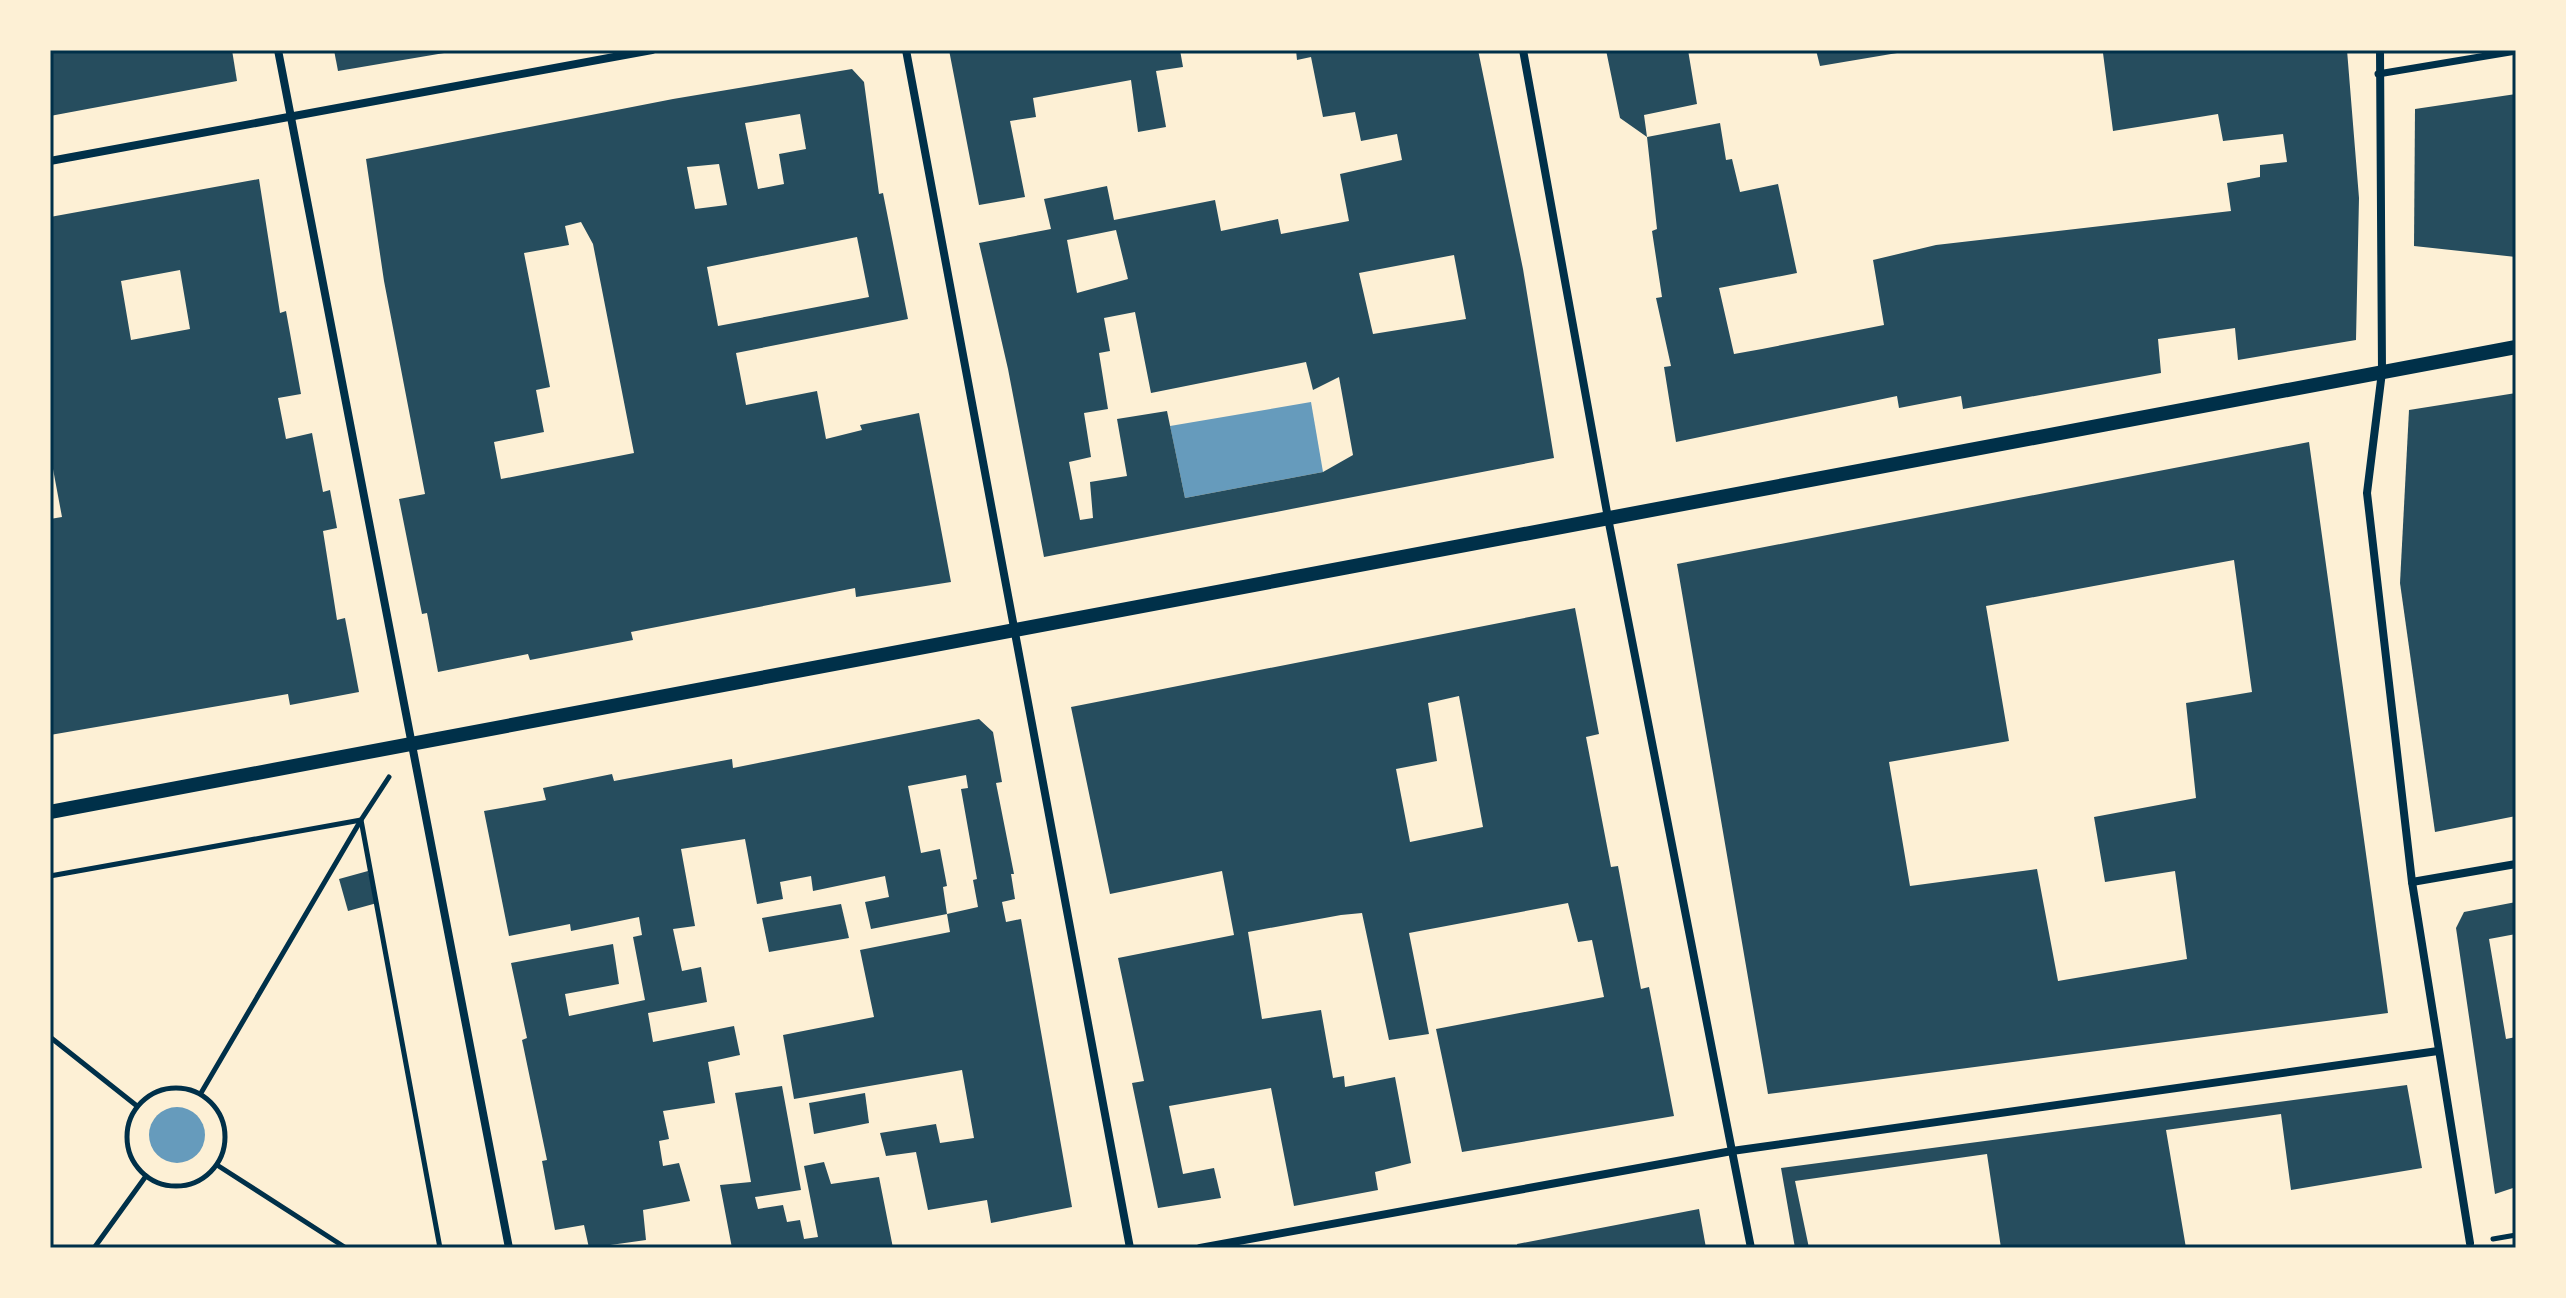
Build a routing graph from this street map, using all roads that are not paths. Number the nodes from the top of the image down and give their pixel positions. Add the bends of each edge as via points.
1 (278, 50) edge
2 (652, 50) edge
3 (906, 50) edge
4 (1523, 50) edge
5 (2380, 50) edge
6 (2516, 51) edge
7 (2378, 74) junction
8 (291, 117) junction
9 (50, 161) edge
10 (2516, 347) edge
11 (2382, 372) junction
12 (1608, 518) junction
13 (1015, 630) junction
14 (413, 743) junction
15 (50, 812) edge
16 (2516, 864) edge
17 (2412, 882) junction
18 (2438, 1051) junction
19 (1732, 1151) junction
20 (2470, 1243) dead end
21 (509, 1248) edge
22 (1130, 1248) edge
23 (1200, 1248) edge
24 (1751, 1248) edge

1 - 8 street
2 - 8 street
3 - 13 street
4 - 12 street
5 - 7 street
6 - 7 street
7 - 11 street
8 - 9 street
8 - 14 street
10 - 11 street
11 - 12 street
11 - 17 street via 2367,493
12 - 13 street
12 - 19 street
13 - 14 street
13 - 22 street
14 - 15 street
14 - 21 street
16 - 17 street
17 - 18 street
18 - 19 street
18 - 20 street
19 - 23 street
19 - 24 street

